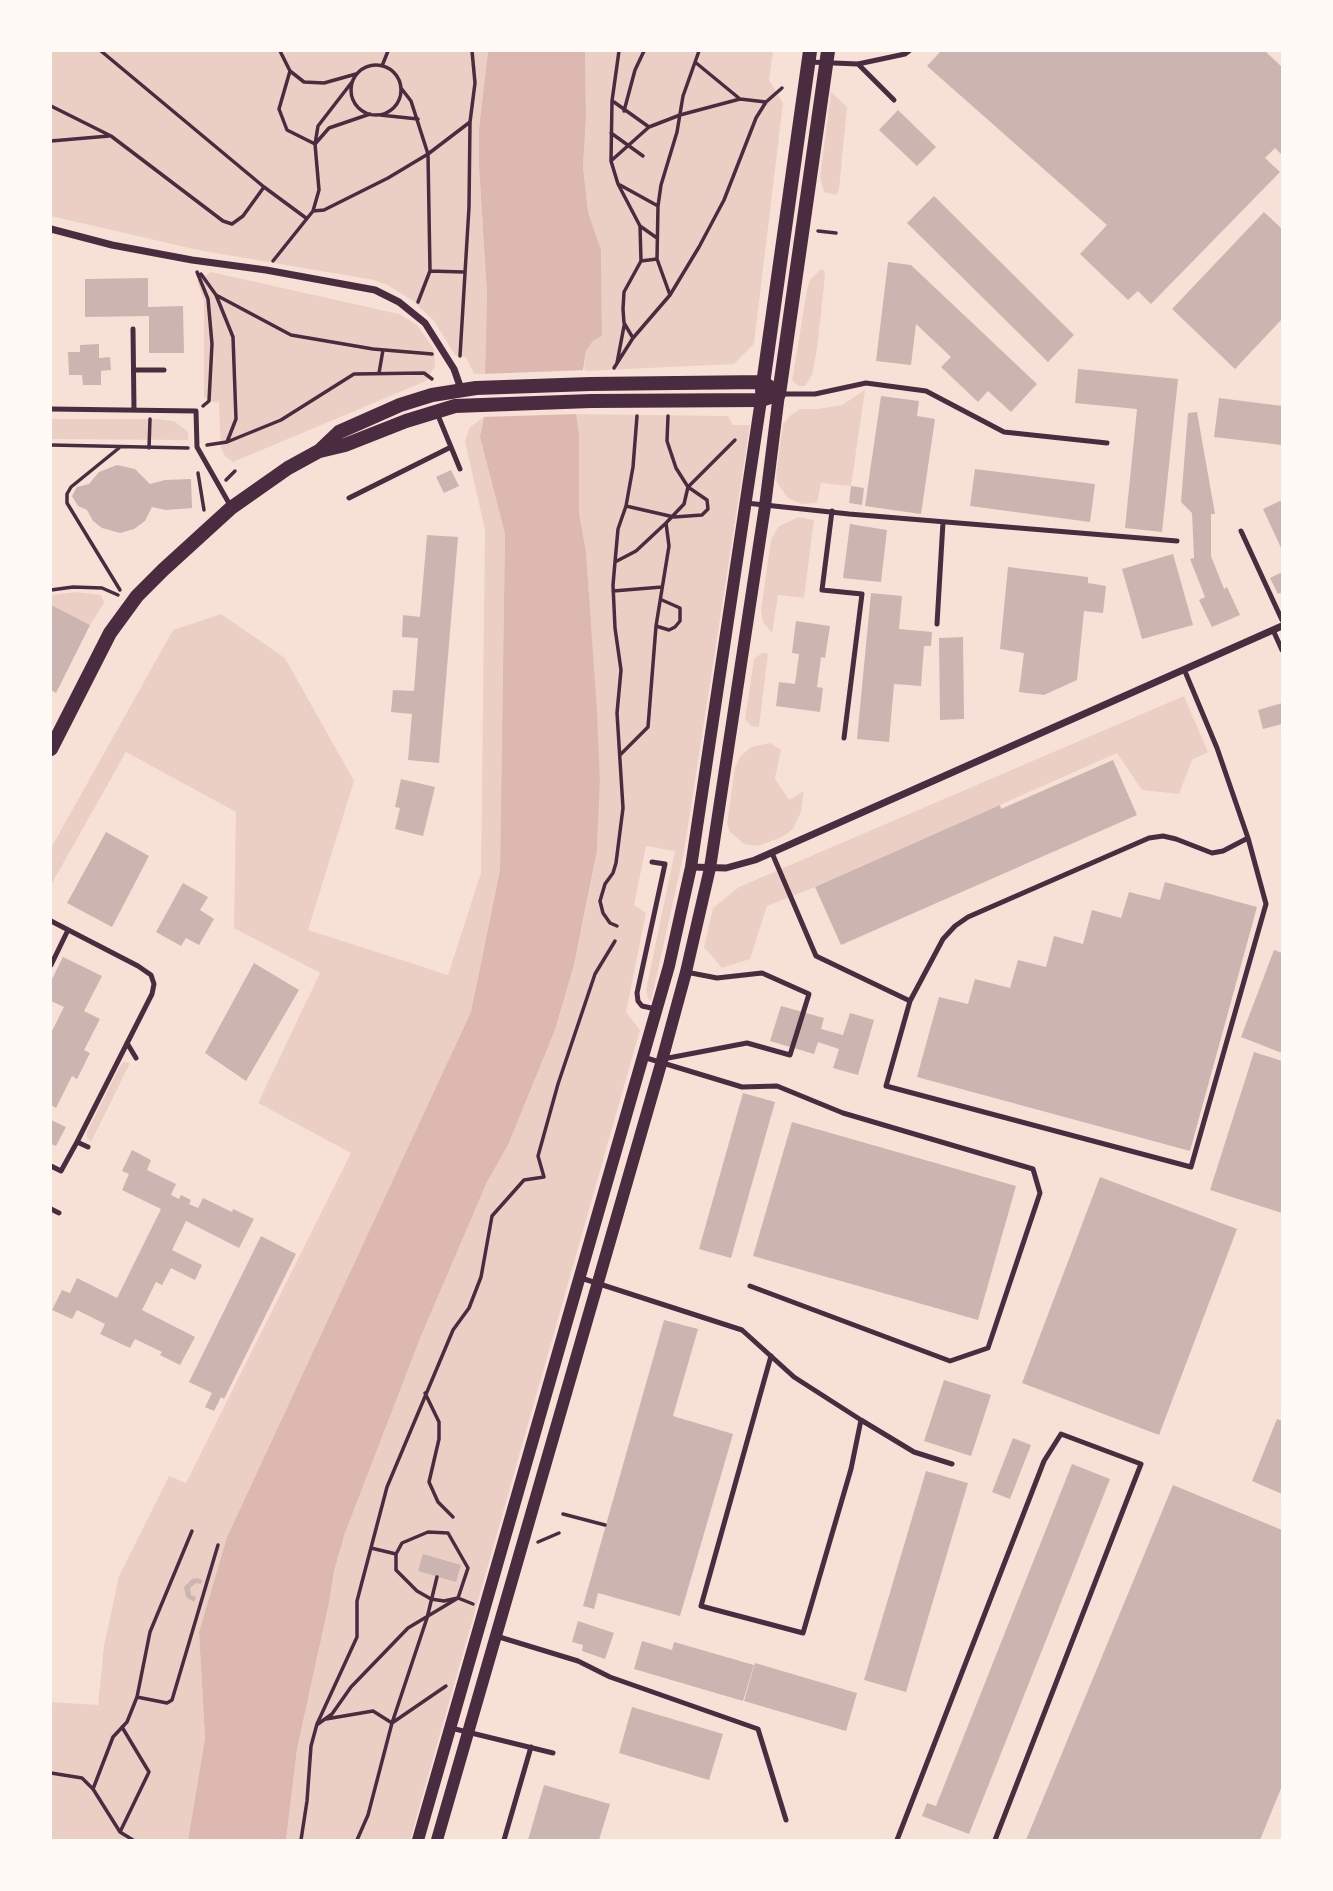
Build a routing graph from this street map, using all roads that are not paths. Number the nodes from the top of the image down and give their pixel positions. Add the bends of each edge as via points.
1 (909, 51) edge
2 (809, 57) edge
3 (827, 57) edge
4 (858, 64) junction
5 (894, 100) dead end
6 (51, 229) edge
7 (133, 329) dead end
8 (134, 370) junction
9 (164, 370) dead end
10 (763, 382) junction
11 (461, 389) junction
12 (779, 394) junction
13 (761, 400) junction
14 (51, 409) edge
15 (134, 410) junction
16 (436, 411) junction
17 (1107, 443) dead end
18 (449, 448) junction
19 (319, 451) junction
20 (460, 469) dead end
21 (349, 499) dead end
22 (746, 503) junction
23 (765, 506) junction
24 (231, 508) junction
25 (832, 512) junction
26 (943, 522) junction
27 (1241, 531) dead end
28 (1177, 541) dead end
29 (1282, 620) edge
30 (937, 624) dead end
31 (1282, 626) edge
32 (1273, 631) junction
33 (1282, 650) edge
34 (1184, 669) junction
35 (844, 738) dead end
36 (51, 749) edge
37 (1248, 838) junction
38 (772, 853) junction
39 (653, 862) dead end
40 (691, 867) junction
41 (710, 868) junction
42 (51, 921) edge
43 (68, 930) junction
44 (51, 965) edge
45 (686, 972) junction
46 (910, 1001) junction
47 (656, 1009) junction
48 (127, 1043) junction
49 (642, 1056) junction
50 (135, 1058) dead end
51 (662, 1062) junction
52 (77, 1142) junction
53 (88, 1147) dead end
54 (51, 1166) edge
55 (51, 1209) edge
56 (59, 1213) dead end
57 (580, 1278) junction
58 (598, 1284) junction
59 (750, 1286) dead end
60 (771, 1356) junction
61 (860, 1420) junction
62 (952, 1464) dead end
63 (496, 1636) junction
64 (450, 1728) junction
65 (468, 1732) junction
66 (531, 1747) junction
67 (553, 1753) dead end
68 (786, 1820) dead end
69 (418, 1840) edge
70 (437, 1840) edge
71 (504, 1840) edge
72 (897, 1840) edge
73 (995, 1840) edge

1 - 4 lane
2 - 3 lane
2 - 10 main road
3 - 4 lane
3 - 12 main road
4 - 5 lane
6 - 11 street via 191,260 375,290 425,323
7 - 8 lane
8 - 9 lane
8 - 15 lane
10 - 11 main road
10 - 12 main road
10 - 13 main road
11 - 19 main road via 400,405 339,432
12 - 13 main road
12 - 17 lane via 815,394 866,383 926,390 1004,432
12 - 23 street
13 - 16 main road via 477,404
13 - 22 street
14 - 15 lane
15 - 24 lane via 195,411 197,447
16 - 18 lane
16 - 19 main road
18 - 20 lane
18 - 21 lane
19 - 24 main road
22 - 23 lane
22 - 40 street
23 - 25 lane
23 - 41 street
24 - 36 main road via 132,603 110,633
25 - 26 lane
25 - 35 lane via 822,590 862,594
26 - 28 lane
26 - 30 lane
27 - 29 lane
31 - 32 street
32 - 33 lane
32 - 34 street
34 - 37 lane
34 - 38 street
37 - 46 lane via 1212,853 1177,839 1149,838 968,917 943,939
37 - 46 lane via 1266,904 1191,1167 886,1086
38 - 41 street via 743,864
38 - 46 lane via 816,956
39 - 47 lane via 665,864 636,993 642,1006
40 - 41 street
40 - 47 street
41 - 45 street
42 - 43 lane
43 - 44 lane
43 - 48 lane via 151,975 152,994
45 - 51 street
45 - 51 lane via 717,978 762,972 809,994 790,1055 747,1043
47 - 49 street
48 - 50 lane
48 - 52 lane
49 - 51 lane
49 - 57 street
51 - 58 street
51 - 59 lane via 742,1087 777,1086 843,1113 1033,1169 1040,1193 988,1348 950,1361
52 - 53 lane
52 - 54 lane via 61,1171
55 - 56 lane
57 - 58 lane
57 - 64 street
58 - 60 lane via 743,1330
58 - 63 street
60 - 61 lane via 794,1377
60 - 61 lane via 701,1606 803,1633 852,1469
61 - 62 lane via 914,1452
63 - 65 street
63 - 68 lane via 578,1661 610,1677 758,1729
64 - 65 lane
64 - 69 street
65 - 66 lane
65 - 70 street
66 - 67 lane
66 - 71 lane
72 - 73 lane via 1044,1461 1061,1434 1141,1464

